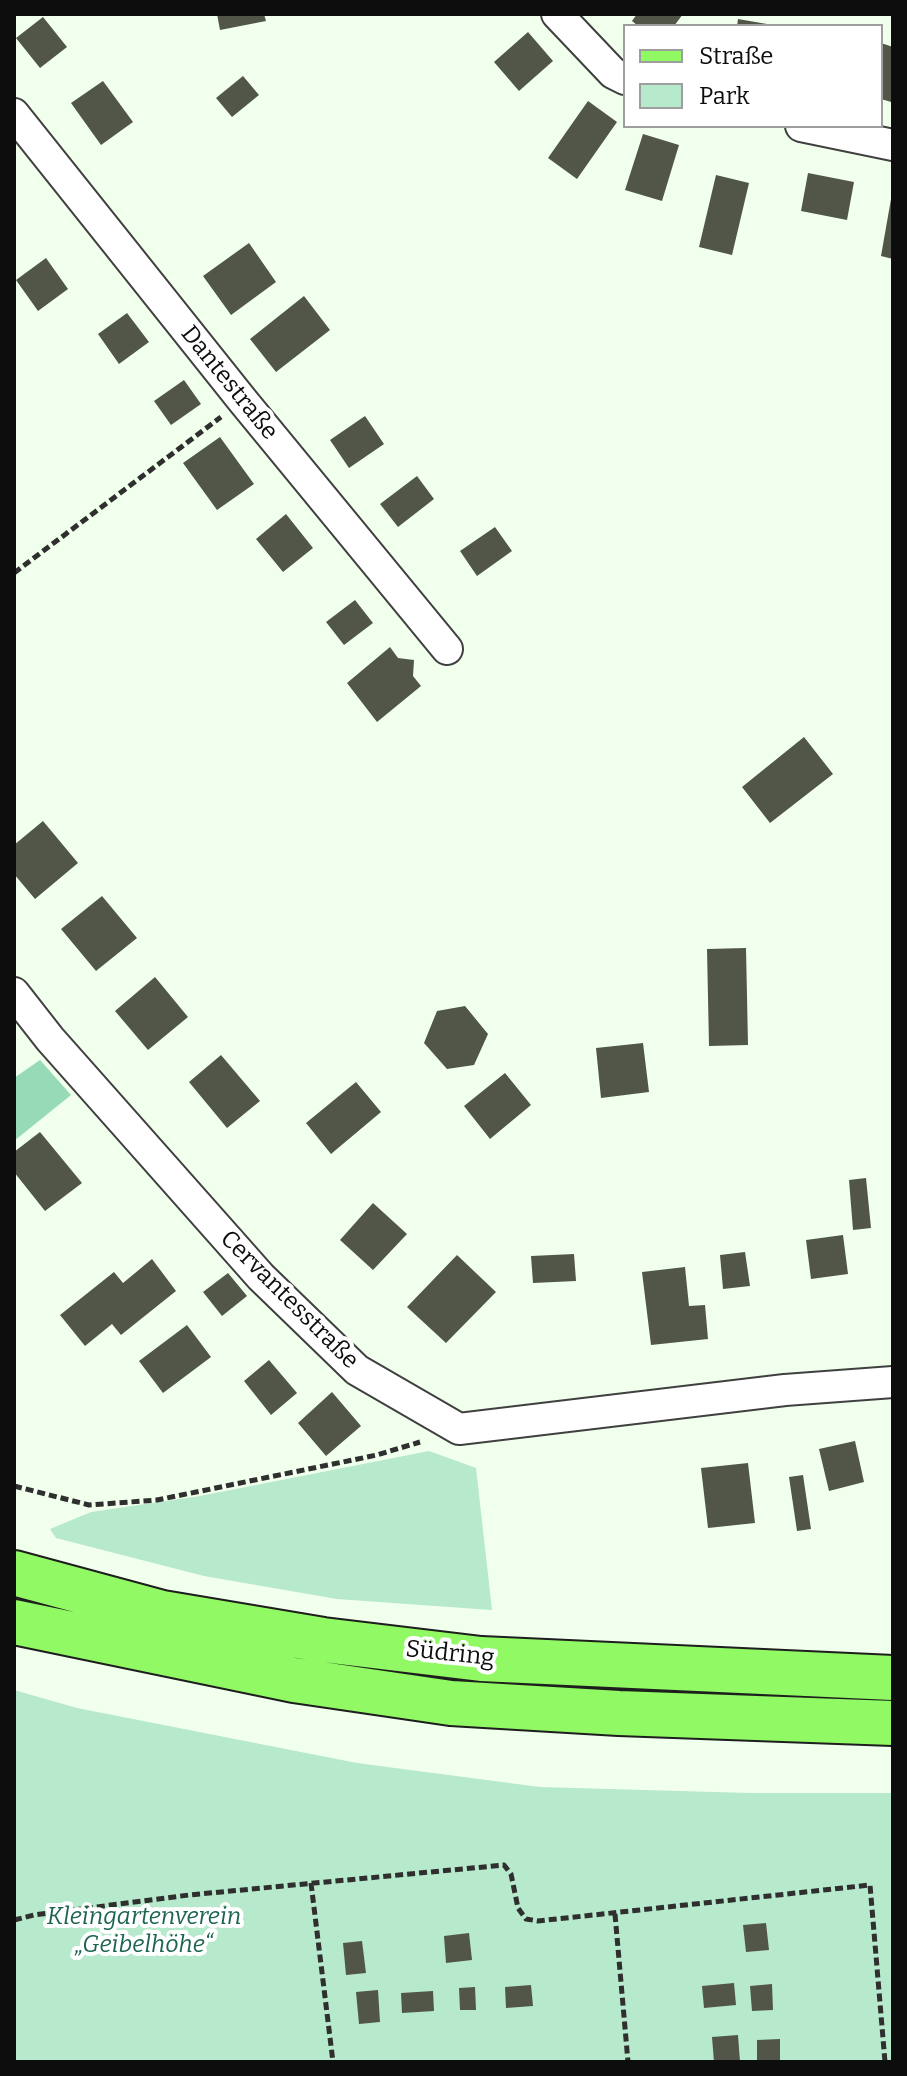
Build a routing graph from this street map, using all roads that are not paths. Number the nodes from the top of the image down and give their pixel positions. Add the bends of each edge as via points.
1 (557, 14) edge
2 (623, 78) edge
3 (14, 114) edge
4 (811, 128) edge
5 (893, 145) edge
6 (447, 649) dead end
7 (14, 993) edge
8 (893, 1382) edge
9 (14, 1573) edge
10 (14, 1622) edge
11 (893, 1678) edge
12 (893, 1723) edge

1 - 2 street
3 - 6 street, Dantestraße
4 - 5 street
7 - 8 street, Cervantesstraße via 261,1277 357,1370 459,1429
9 - 11 main road, Südring via 162,1613 370,1646 481,1659
10 - 12 main road, Südring via 294,1680 451,1703

